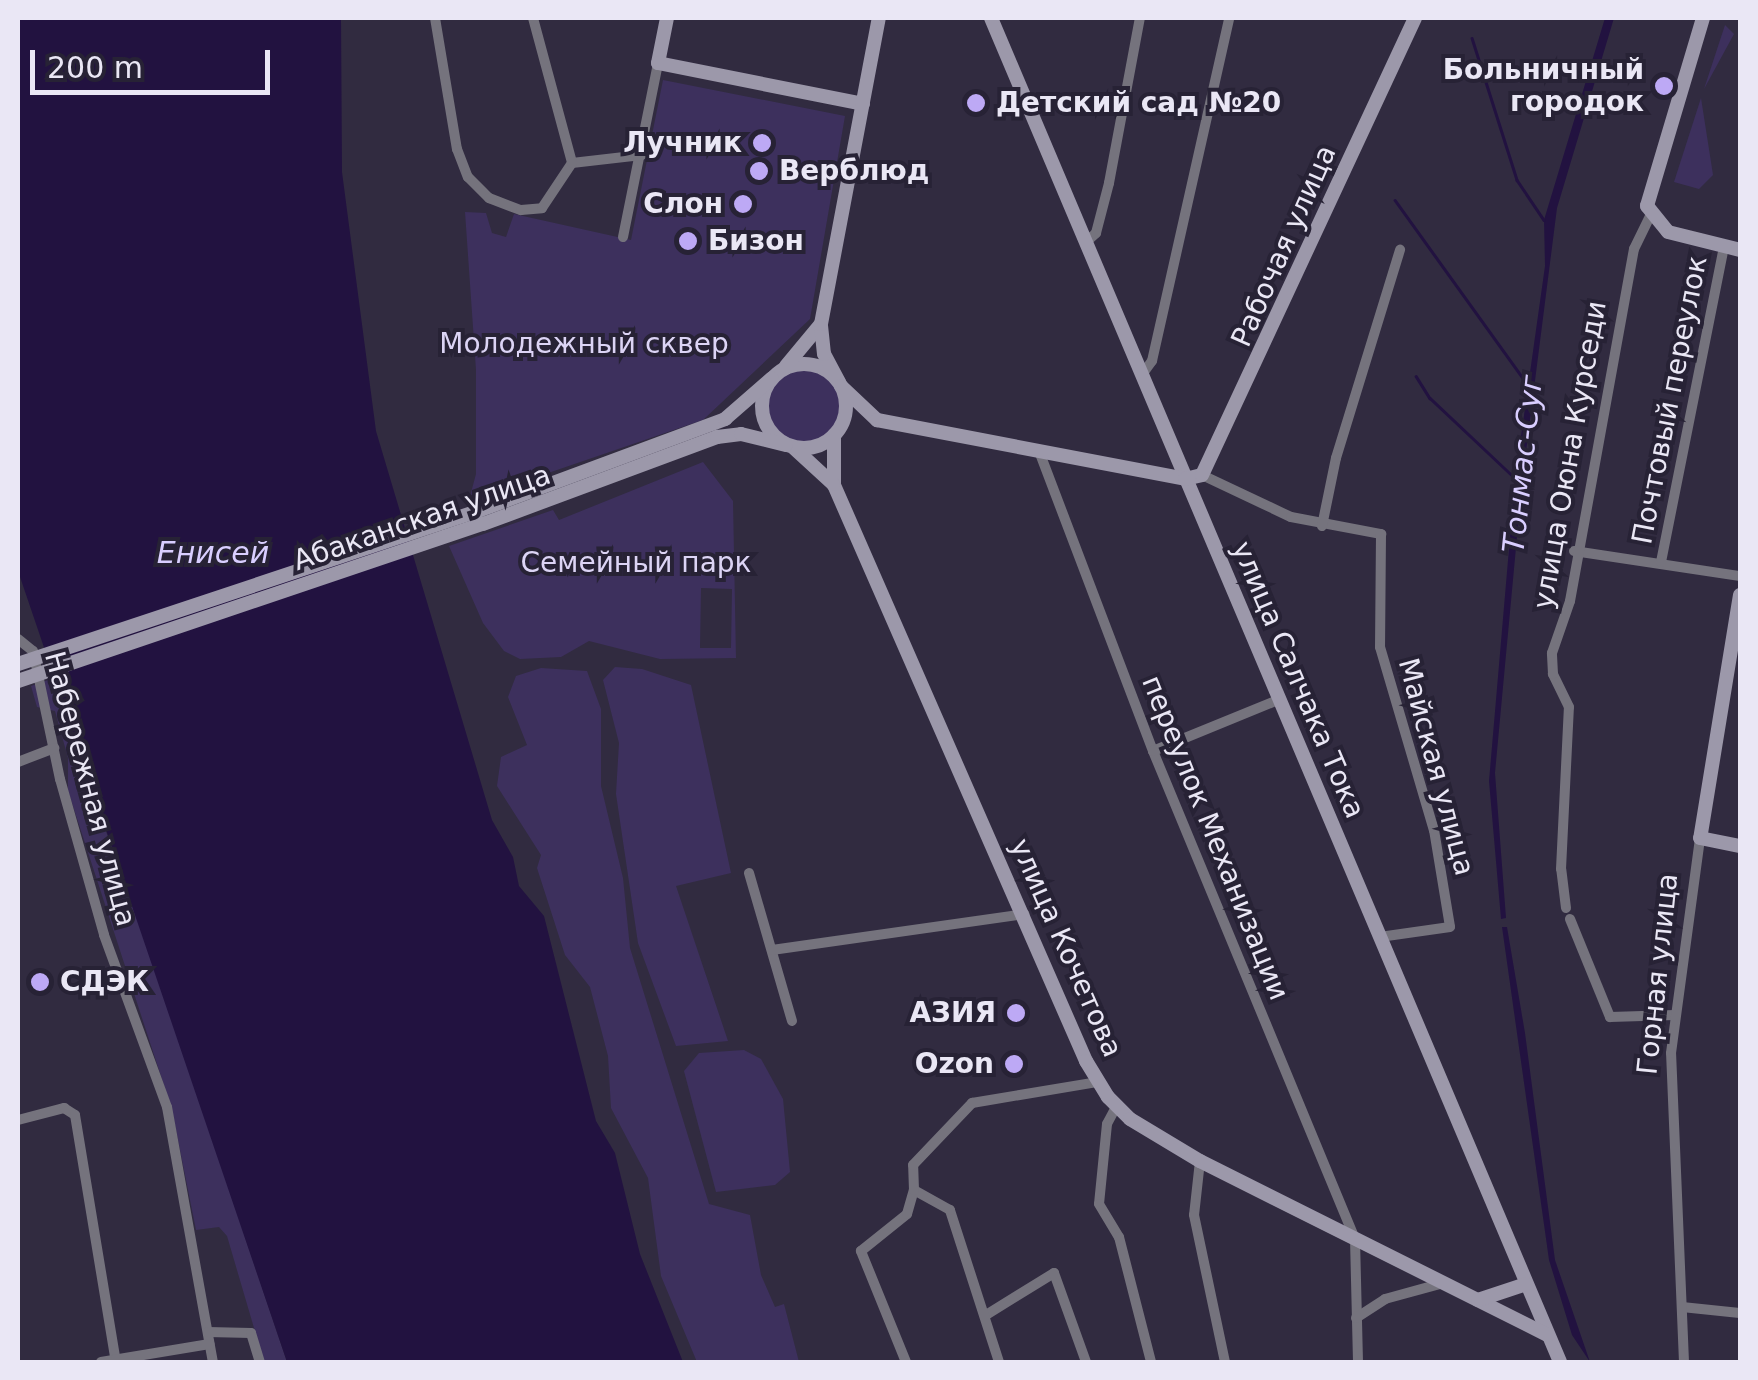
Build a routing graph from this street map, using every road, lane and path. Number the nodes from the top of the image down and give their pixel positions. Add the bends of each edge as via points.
1 (435, 18) edge
2 (533, 18) edge
3 (667, 18) edge
4 (880, 18) edge
5 (990, 18) edge
6 (1140, 18) edge
7 (1228, 18) edge
8 (1415, 18) edge
9 (1703, 18) edge
10 (658, 63) junction
11 (863, 104) junction
12 (642, 155) junction
13 (572, 163) junction
14 (1650, 216) junction
15 (623, 237) dead end
16 (1085, 243) junction
17 (1724, 246) junction
18 (1400, 250) dead end
19 (1740, 250) edge
20 (821, 324) junction
21 (774, 376) junction
22 (1141, 376) junction
23 (840, 384) junction
24 (878, 420) junction
25 (835, 434) junction
26 (789, 446) junction
27 (1038, 451) junction
28 (1202, 476) junction
29 (1185, 479) junction
30 (834, 484) junction
31 (481, 518) junction
32 (1322, 526) junction
33 (1574, 551) junction
34 (1661, 562) junction
35 (1740, 576) edge
36 (1740, 596) edge
37 (18, 640) edge
38 (18, 664) edge
39 (18, 681) edge
40 (1278, 700) junction
41 (54, 748) junction
42 (1153, 751) junction
43 (18, 762) edge
44 (1700, 838) junction
45 (1740, 846) edge
46 (749, 872) dead end
47 (1024, 914) junction
48 (1380, 937) junction
49 (772, 950) junction
50 (1674, 1016) junction
51 (792, 1021) dead end
52 (1098, 1082) junction
53 (1116, 1107) junction
54 (18, 1120) edge
55 (1200, 1160) junction
56 (914, 1190) junction
57 (1355, 1240) junction
58 (1443, 1283) junction
59 (1526, 1284) junction
60 (1478, 1300) junction
61 (1682, 1307) junction
62 (1740, 1313) edge
63 (986, 1314) junction
64 (1356, 1318) junction
65 (1548, 1336) junction
66 (209, 1338) junction
67 (115, 1361) edge
68 (101, 1362) edge
69 (213, 1362) edge
70 (260, 1362) edge
71 (906, 1362) edge
72 (999, 1362) edge
73 (1086, 1362) edge
74 (1151, 1362) edge
75 (1225, 1362) edge
76 (1358, 1362) edge
77 (1560, 1362) edge
78 (1684, 1362) edge

1 - 13 street via 457,150 468,177 498,204 532,209 548,204
2 - 13 street
3 - 10 main road
4 - 11 main road
5 - 16 main road, улица Салчака Тока
6 - 16 street via 1110,183 1096,233
7 - 22 street via 1152,361
8 - 28 main road, Рабочая улица
9 - 14 main road, улица Оюна Курседи via 1648,195
10 - 11 main road
10 - 12 street
11 - 20 main road
12 - 13 street
12 - 15 street
14 - 17 main road via 1672,234
14 - 33 street, улица Оюна Курседи via 1634,249
16 - 22 main road, улица Салчака Тока
17 - 19 main road
17 - 34 street, Почтовый переулок
18 - 32 street via 1336,458
20 - 21 main road
20 - 23 main road via 824,354
21 - 23 main road via 808,364
21 - 26 main road via 762,412 770,432
21 - 31 main road, Абаканская улица via 725,419
22 - 29 main road, улица Салчака Тока
23 - 24 main road
23 - 25 main road via 846,410
24 - 25 main road
24 - 27 main road
25 - 26 main road via 812,448
25 - 30 main road, улица Кочетова
26 - 30 main road, улица Кочетова
26 - 31 main road, Абаканская улица via 741,434 717,436
27 - 29 main road
27 - 42 street, переулок Механизации
28 - 29 main road
28 - 32 street
29 - 40 main road, улица Салчака Тока
30 - 47 main road, улица Кочетова
31 - 38 main road, Абаканская улица, bridge
31 - 39 main road, Абаканская улица, bridge
32 - 48 street, Майская улица via 1381,534 1380,647 1448,889 1450,928
33 - 34 street
33 - 50 street, улица Оюна Курседи via 1567,614 1551,664 1570,707 1561,869 1568,914 1610,1016
34 - 35 street
36 - 44 main road, Горная улица
37 - 41 street, Набережная улица via 33,651
40 - 42 street
40 - 48 main road, улица Салчака Тока
41 - 43 street
41 - 66 street, Набережная улица via 104,935 167,1107
42 - 57 street, переулок Механизации
44 - 45 main road
44 - 50 street, Горная улица
46 - 49 street
47 - 49 street
47 - 52 main road, улица Кочетова
48 - 59 main road, улица Салчака Тока
49 - 51 street
50 - 61 street, Горная улица via 1670,1093
52 - 53 main road, улица Кочетова
52 - 56 street via 965,1106 916,1158
53 - 55 main road, улица Кочетова
53 - 74 street via 1107,1124 1098,1204 1119,1237
54 - 67 street via 64,1108 75,1115
55 - 57 main road, улица Кочетова
55 - 75 street via 1194,1215
56 - 63 street via 950,1210
56 - 71 street via 908,1214 861,1251
57 - 58 main road, улица Кочетова
57 - 64 street
58 - 60 main road, улица Кочетова
58 - 64 street via 1386,1298
59 - 60 main road
59 - 65 main road, улица Салчака Тока
60 - 65 main road, улица Кочетова
61 - 62 street
61 - 78 street, Горная улица
63 - 72 street
63 - 73 street via 1054,1272
64 - 76 street
65 - 77 main road, улица Салчака Тока
66 - 67 street
66 - 69 street, Набережная улица
66 - 70 street via 251,1333
67 - 68 street

